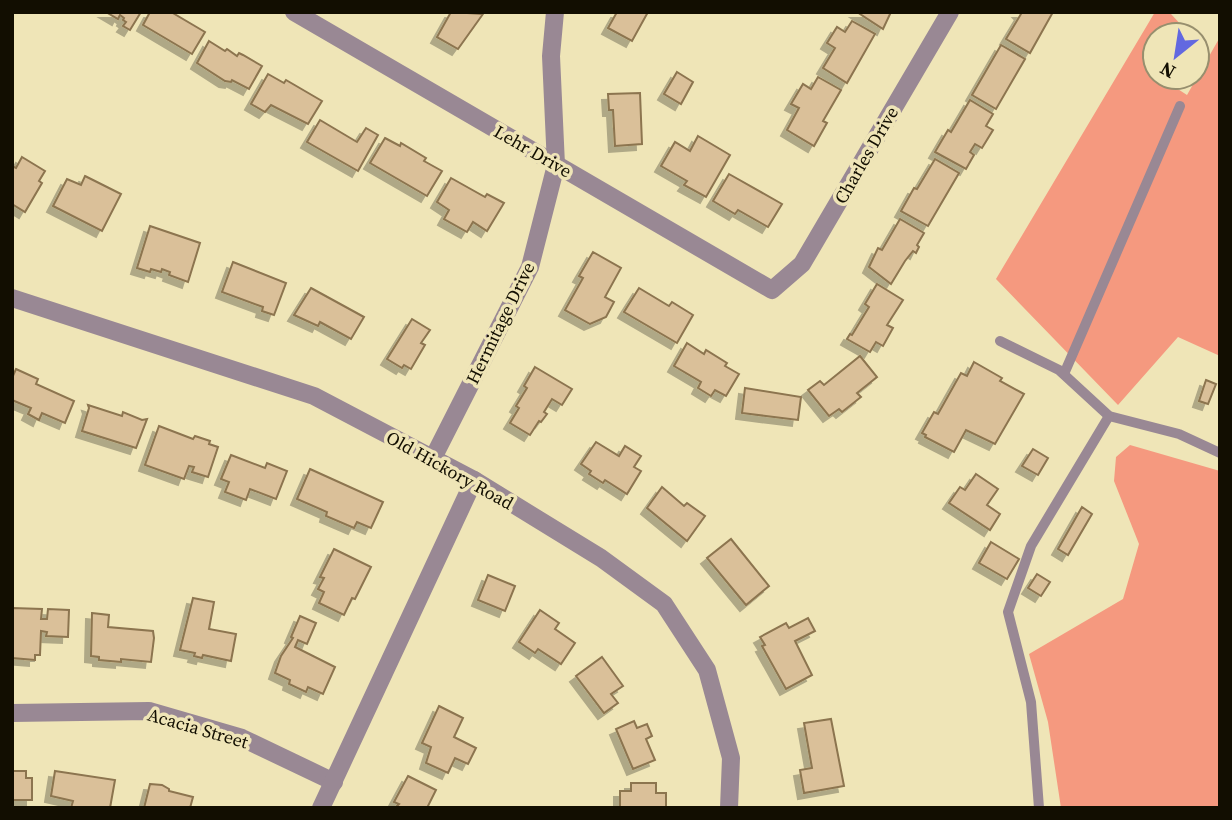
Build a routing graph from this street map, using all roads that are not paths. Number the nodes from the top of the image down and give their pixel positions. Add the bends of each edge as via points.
1 (294, 12) edge
2 (555, 12) edge
3 (950, 12) edge
4 (1180, 106) dead end
5 (556, 165) junction
6 (772, 290) joint
7 (12, 299) edge
8 (1000, 341) dead end
9 (1064, 374) junction
10 (1109, 416) junction
11 (1220, 453) edge
12 (432, 460) junction
13 (474, 480) junction
14 (12, 713) edge
15 (334, 782) junction
16 (321, 808) edge
17 (729, 808) edge
18 (1039, 808) edge

1 - 5 street, Lehr Drive
2 - 5 street, Hermitage Drive via 551,56
3 - 6 street, Charles Drive via 802,264
4 - 9 lane
5 - 6 street, Lehr Drive
5 - 12 street, Hermitage Drive via 530,267
7 - 12 street, Old Hickory Road via 314,396
8 - 9 lane
9 - 10 lane
10 - 11 lane via 1179,434
10 - 18 lane via 1031,546 1008,612 1031,702
12 - 13 street, Old Hickory Road
13 - 15 street
13 - 17 street, Old Hickory Road via 601,558 664,604 708,670 731,758
14 - 15 street, Acacia Street via 149,711 242,738
15 - 16 street

